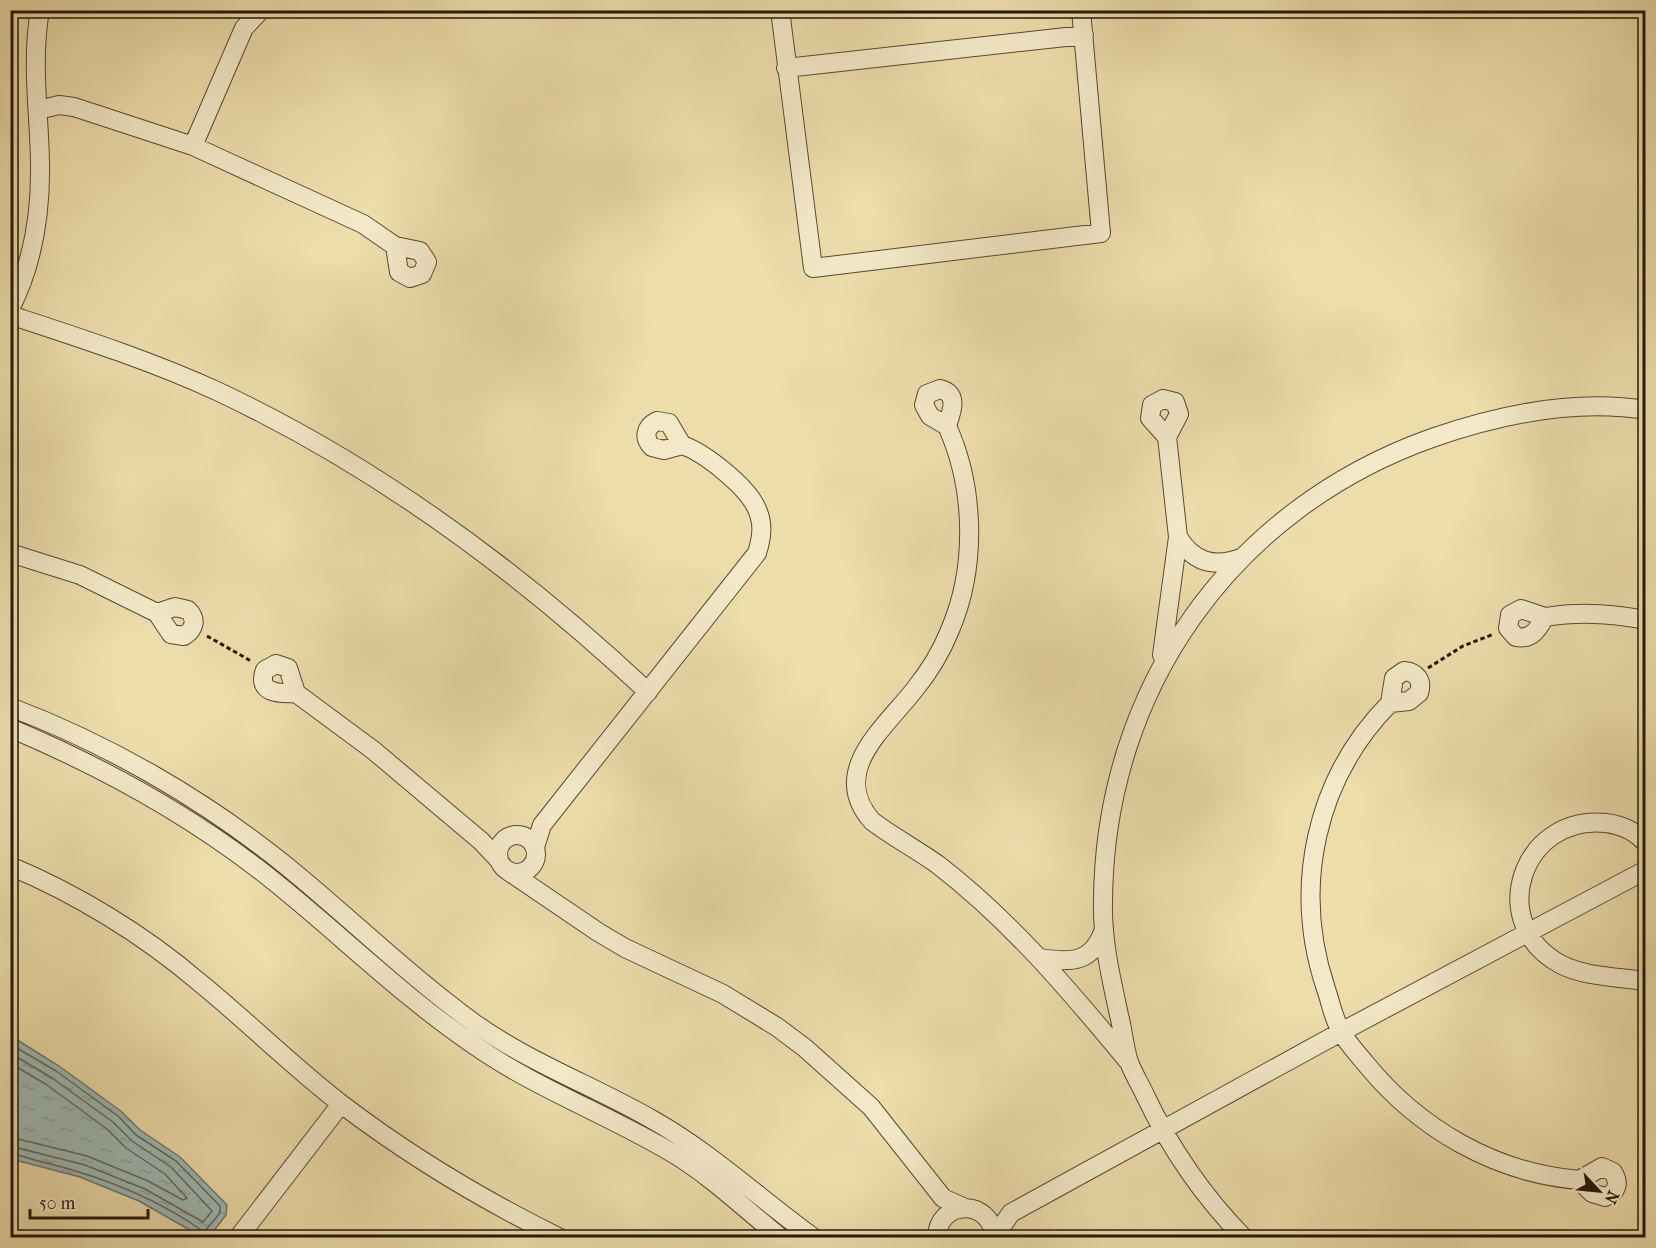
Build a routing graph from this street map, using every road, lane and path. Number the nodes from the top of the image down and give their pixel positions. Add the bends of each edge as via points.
1 (40, 10) edge
2 (261, 10) edge
3 (780, 10) edge
4 (1081, 10) edge
5 (1084, 35) junction
6 (786, 68) junction
7 (38, 110) junction
8 (193, 146) junction
9 (395, 246) dead end
10 (10, 309) edge
11 (10, 315) edge
12 (1646, 410) edge
13 (947, 426) dead end
14 (1167, 437) dead end
15 (682, 445) dead end
16 (1178, 537) junction
17 (10, 553) edge
18 (1241, 558) junction
19 (1646, 620) edge
20 (193, 627) joint
21 (1508, 628) joint
22 (265, 670) joint
23 (1416, 675) joint
24 (1156, 677) junction
25 (648, 692) junction
26 (10, 707) edge
27 (10, 728) edge
28 (481, 842) junction
29 (1646, 843) edge
30 (526, 846) junction
31 (503, 865) junction
32 (10, 866) edge
33 (1646, 870) edge
34 (550, 899) junction
35 (1104, 929) junction
36 (1527, 933) junction
37 (1040, 958) junction
38 (1646, 981) edge
39 (1341, 1032) junction
40 (1130, 1063) junction
41 (341, 1104) junction
42 (1161, 1130) junction
43 (1579, 1180) dead end
44 (943, 1198) junction
45 (965, 1208) junction
46 (983, 1213) junction
47 (1011, 1213) junction
48 (938, 1232) edge
49 (995, 1237) edge
50 (238, 1238) edge
51 (560, 1238) edge
52 (781, 1238) edge
53 (814, 1238) edge
54 (1244, 1238) edge

1 - 7 street via 34,57
2 - 8 street via 244,28
3 - 6 street
4 - 5 street
5 - 6 street
5 - 6 street via 1101,233 813,268
7 - 8 street via 59,105 74,107
7 - 10 street via 38,217 30,259
8 - 9 street via 363,224
11 - 25 street via 89,341 217,392 388,485 489,556 594,641
12 - 18 street via 1599,407 1547,411 1456,429 1370,463 1272,530
13 - 37 street via 966,490 969,520 965,582 950,632 932,663 865,752 855,781 856,794 872,821 936,864
14 - 16 street
15 - 25 street via 706,458 740,486 756,506 762,536 746,569
16 - 18 street via 1197,558 1212,563
16 - 24 street via 1169,615
17 - 20 street via 80,575 157,612 182,607 192,614
18 - 24 street via 1184,627
19 - 21 street via 1601,612 1572,612 1545,617 1529,637 1516,637
20 - 22 path
21 - 23 path via 1463,646
22 - 28 street via 262,682 271,692 296,693 373,750
23 - 39 street via 1404,671 1394,678 1390,703 1355,745 1336,777 1323,810 1311,865 1311,930 1318,965
24 - 35 street via 1128,741 1110,815
25 - 30 street
26 - 53 street via 90,741 213,813 285,865 410,975 475,1023 545,1067 653,1120
27 - 52 street via 94,764 196,824 257,868 375,969 475,1047 533,1083 674,1155
28 - 30 street
28 - 31 street
29 - 36 street via 1625,828 1593,822 1560,830 1547,838 1535,850 1522,877 1520,913
30 - 31 street via 520,873
30 - 31 street via 501,843
30 - 34 street
31 - 34 street
32 - 41 street via 64,891 173,962
33 - 36 street
34 - 44 street via 625,948 752,1009 805,1048 871,1107
35 - 37 street via 1099,946 1077,960
35 - 40 street via 1110,976
36 - 38 street via 1534,944 1562,965
36 - 39 street
37 - 40 street
39 - 42 street
39 - 43 street via 1379,1080 1450,1139 1510,1166
40 - 42 street
41 - 50 street
41 - 51 street via 433,1168
42 - 47 street
42 - 54 street via 1192,1176
44 - 45 street
44 - 48 street
45 - 46 street
45 - 48 street via 948,1214
46 - 47 street
46 - 49 street
47 - 49 street

